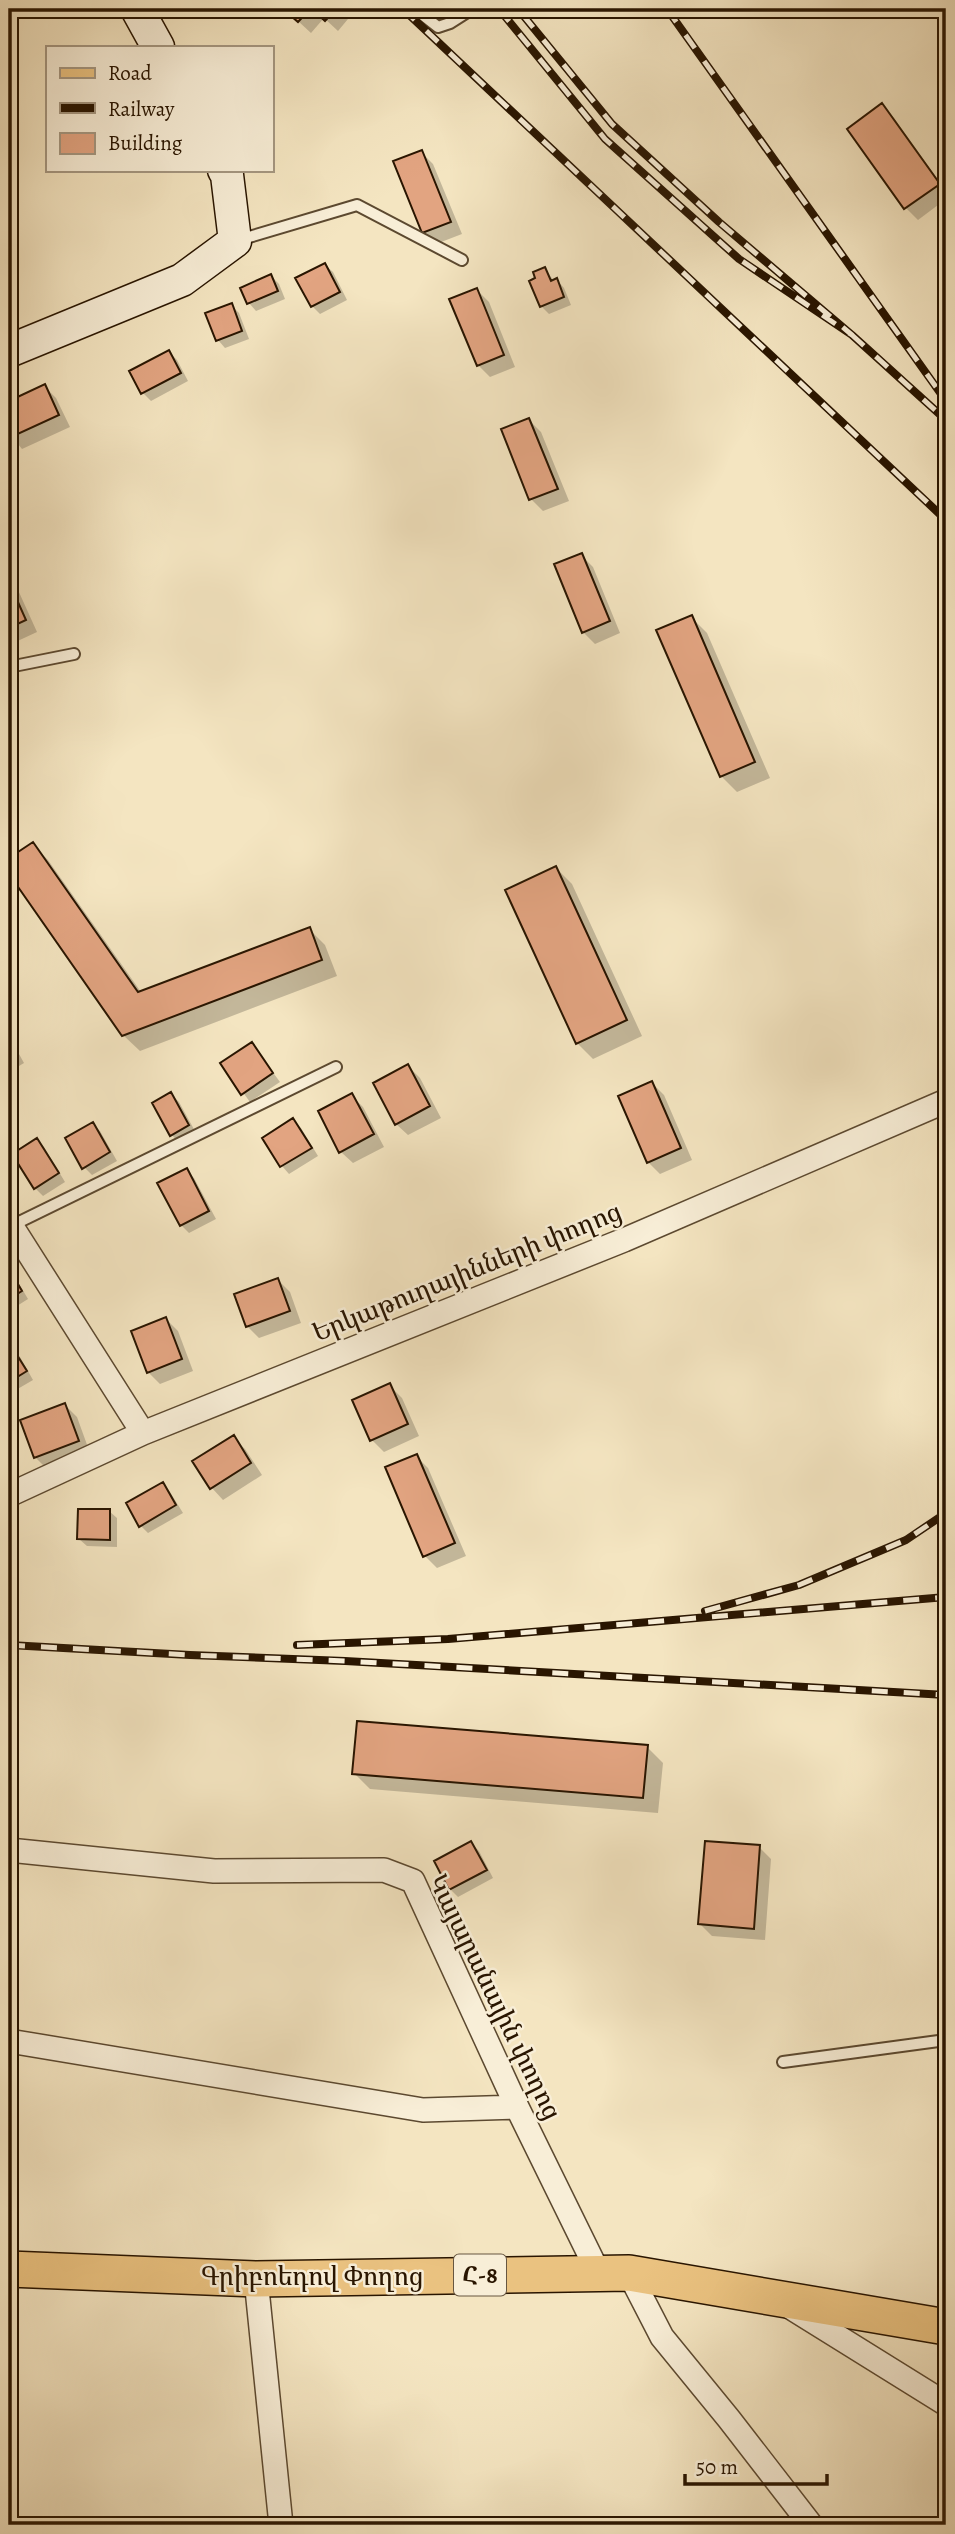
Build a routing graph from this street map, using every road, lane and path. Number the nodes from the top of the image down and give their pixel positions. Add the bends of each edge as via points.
1 (137, 9) edge
2 (415, 9) edge
3 (472, 9) edge
4 (157, 46) edge
5 (225, 172) edge
6 (235, 241) junction
7 (462, 260) dead end
8 (9, 351) edge
9 (74, 654) dead end
10 (9, 667) edge
11 (336, 1067) dead end
12 (946, 1101) edge
13 (10, 1224) edge
14 (143, 1433) junction
15 (9, 1495) edge
16 (9, 1850) edge
17 (9, 2040) edge
18 (946, 2040) edge
19 (783, 2062) dead end
20 (517, 2107) junction
21 (9, 2269) edge
22 (614, 2274) junction
23 (256, 2279) junction
24 (775, 2298) junction
25 (946, 2327) edge
26 (946, 2404) edge
27 (281, 2525) edge
28 (811, 2525) edge

1 - 4 street
2 - 3 lane via 438,27
5 - 6 street
6 - 7 lane via 358,205
6 - 8 street via 182,280
9 - 10 lane
11 - 13 lane
12 - 14 street, Երկաթուղայինների փողոց via 624,1240
13 - 14 street
14 - 15 street, Երկաթուղայինների փողոց
16 - 20 street, Կայարանային փողոց via 214,1871 384,1870 413,1881
17 - 20 street via 423,2110
18 - 19 lane
20 - 22 street, Կայարանային փողոց
21 - 23 main road, Գրիբոեդով Փողոց / Հ-8
22 - 23 main road, Գրիբոեդով Փողոց / Հ-8
22 - 24 main road, Գրիբոեդով Փողոց / Հ-8
22 - 28 street, Կայարանային փողոց
23 - 27 street
24 - 25 main road, Գրիբոեդով Փողոց / Հ-8
24 - 26 street

